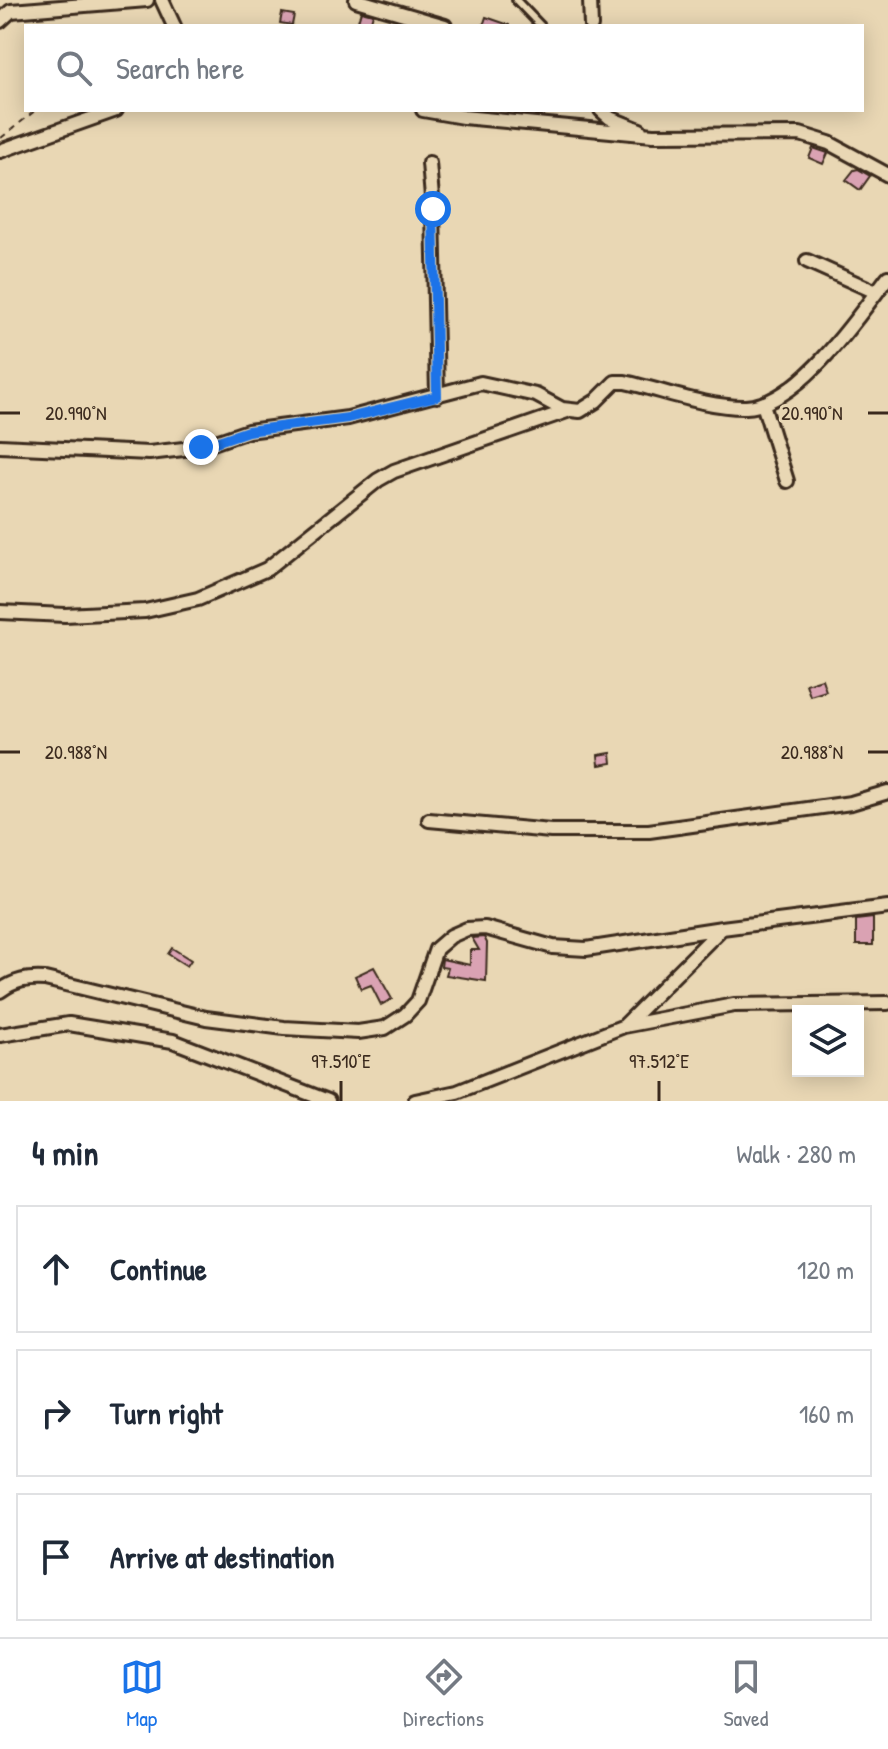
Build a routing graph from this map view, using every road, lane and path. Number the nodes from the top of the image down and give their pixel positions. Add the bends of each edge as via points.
1 (147, 0) edge
2 (162, 0) edge
3 (356, 0) edge
4 (516, 0) edge
5 (590, 0) edge
6 (5, 9) edge
7 (0, 21) edge
8 (173, 24) edge
9 (438, 24) edge
10 (539, 24) edge
11 (591, 24) edge
12 (33, 112) edge
13 (110, 112) edge
14 (434, 112) edge
15 (603, 112) edge
16 (653, 135) junction
17 (0, 138) edge
18 (0, 151) edge
19 (429, 163) dead end
20 (888, 175) edge
21 (807, 261) dead end
22 (888, 277) edge
23 (876, 292) junction
24 (437, 396) junction
25 (763, 404) junction
26 (570, 410) junction
27 (0, 446) edge
28 (787, 481) dead end
29 (0, 612) edge
30 (888, 792) edge
31 (429, 820) dead end
32 (888, 907) edge
33 (722, 928) junction
34 (0, 991) edge
35 (888, 1003) edge
36 (624, 1026) junction
37 (0, 1035) edge
38 (328, 1101) edge
39 (415, 1101) edge

1 - 6 street
2 - 8 street
3 - 9 street
4 - 10 lane
5 - 11 street
6 - 7 street
12 - 17 path
13 - 18 street
14 - 16 street
15 - 16 street
16 - 20 street via 800,134 829,143
19 - 24 street
21 - 23 street
22 - 23 street
23 - 25 street via 831,351 786,392
24 - 26 street via 481,383 536,395
24 - 27 street via 348,418 248,431 201,447 149,453
25 - 26 street via 724,406 615,382 580,411
25 - 28 street
26 - 29 street via 394,471 267,569 198,599 145,611
30 - 31 street via 851,803 649,831 566,832
32 - 33 street
33 - 34 street via 586,949 467,929 436,949 418,1001 405,1015 385,1028 358,1032 206,1018 45,979 26,978
33 - 36 street
35 - 36 street via 734,1005
36 - 39 street via 457,1092
37 - 38 street via 69,1024 173,1041

